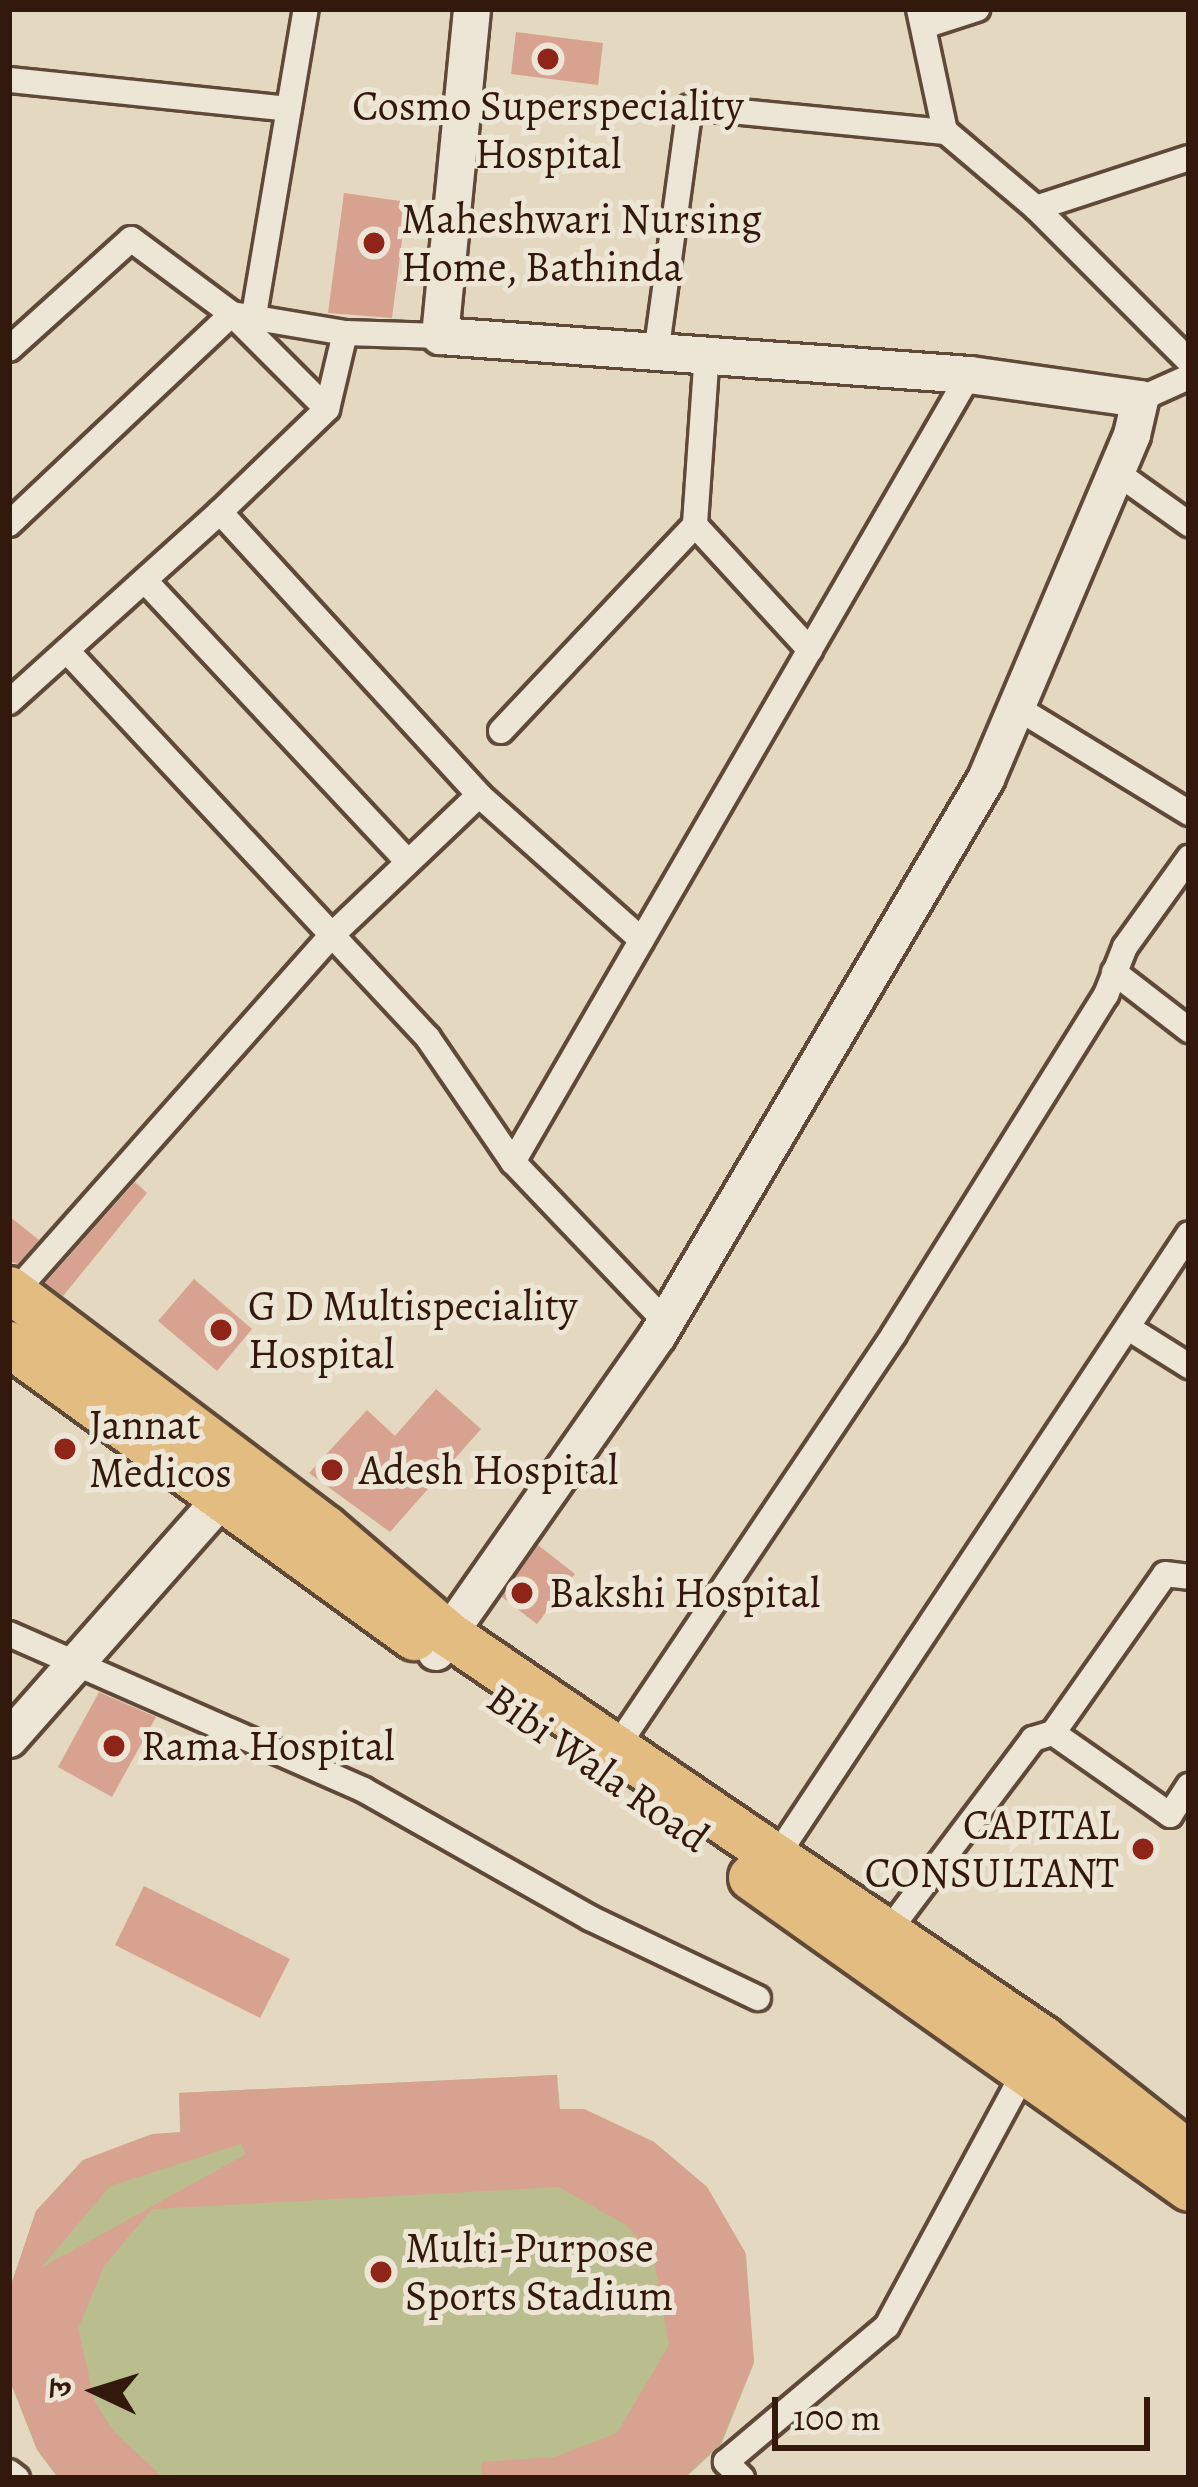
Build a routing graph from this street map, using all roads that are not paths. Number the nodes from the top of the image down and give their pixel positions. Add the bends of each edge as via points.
1 (306, 9) edge
2 (472, 9) edge
3 (977, 9) edge
4 (922, 17) edge
5 (9, 80) edge
6 (290, 109) junction
7 (946, 132) junction
8 (1189, 158) edge
9 (1036, 208) junction
10 (243, 315) junction
11 (345, 333) junction
12 (440, 336) junction
13 (657, 347) junction
14 (9, 349) edge
15 (707, 352) junction
16 (1189, 361) edge
17 (969, 375) junction
18 (1189, 376) edge
19 (1139, 399) junction
20 (327, 409) junction
21 (1116, 472) junction
22 (220, 512) junction
23 (9, 524) edge
24 (1189, 524) edge
25 (695, 525) junction
26 (147, 583) junction
27 (810, 650) junction
28 (70, 653) junction
29 (9, 702) edge
30 (1016, 707) junction
31 (501, 731) dead end
32 (479, 795) junction
33 (1189, 813) edge
34 (1189, 857) edge
35 (408, 862) junction
36 (332, 935) junction
37 (642, 940) junction
38 (1114, 972) junction
39 (1189, 1030) edge
40 (513, 1162) junction
41 (1189, 1234) edge
42 (12, 1291) edge
43 (667, 1322) junction
44 (1130, 1329) junction
45 (9, 1343) edge
46 (1189, 1366) edge
47 (233, 1486) junction
48 (1189, 1577) edge
49 (9, 1634) edge
50 (441, 1642) junction
51 (80, 1659) junction
52 (1053, 1732) junction
53 (9, 1739) edge
54 (616, 1748) junction
55 (1189, 1786) edge
56 (776, 1857) junction
57 (887, 1933) junction
58 (758, 1997) dead end
59 (1033, 2055) junction
60 (1189, 2154) edge
61 (1189, 2188) edge
62 (9, 2472) edge
63 (16, 2478) edge
64 (742, 2478) edge

1 - 6 street
2 - 12 street
3 - 4 street
4 - 7 street
5 - 6 street
6 - 10 street
7 - 9 street
7 - 13 street via 690,106
8 - 9 street
9 - 16 street
10 - 11 street
10 - 14 street via 131,239
10 - 20 street
10 - 23 street
11 - 12 street
11 - 20 street
12 - 13 street
13 - 15 street
15 - 17 street
15 - 25 street
17 - 19 street
17 - 27 street
18 - 19 street
19 - 21 street
20 - 22 street
21 - 24 street
21 - 30 street
22 - 26 street
22 - 32 street
25 - 27 street
25 - 31 street
26 - 28 street
26 - 35 street
27 - 37 street
28 - 29 street
28 - 36 street
30 - 33 street
30 - 43 street via 986,779
32 - 35 street
32 - 37 street
34 - 38 street
35 - 36 street
36 - 40 street via 428,1038
36 - 42 street
37 - 40 street
38 - 39 street
38 - 54 street via 894,1334
40 - 43 street
41 - 44 street
42 - 47 highway
43 - 50 street
44 - 46 street
44 - 56 street
45 - 47 highway, Bibi Wala Road
47 - 50 highway, Bibi Wala Road
47 - 51 street
48 - 52 street via 1165,1574
49 - 51 street
50 - 54 highway
50 - 59 highway, Bibi Wala Road
51 - 53 street
51 - 58 street via 364,1790 590,1918
52 - 55 street via 1170,1815
52 - 57 street via 1014,1755
54 - 56 highway
56 - 57 highway
57 - 59 highway
59 - 60 highway
59 - 61 highway, Bibi Wala Road
59 - 64 street via 887,2326 726,2462
62 - 63 street

